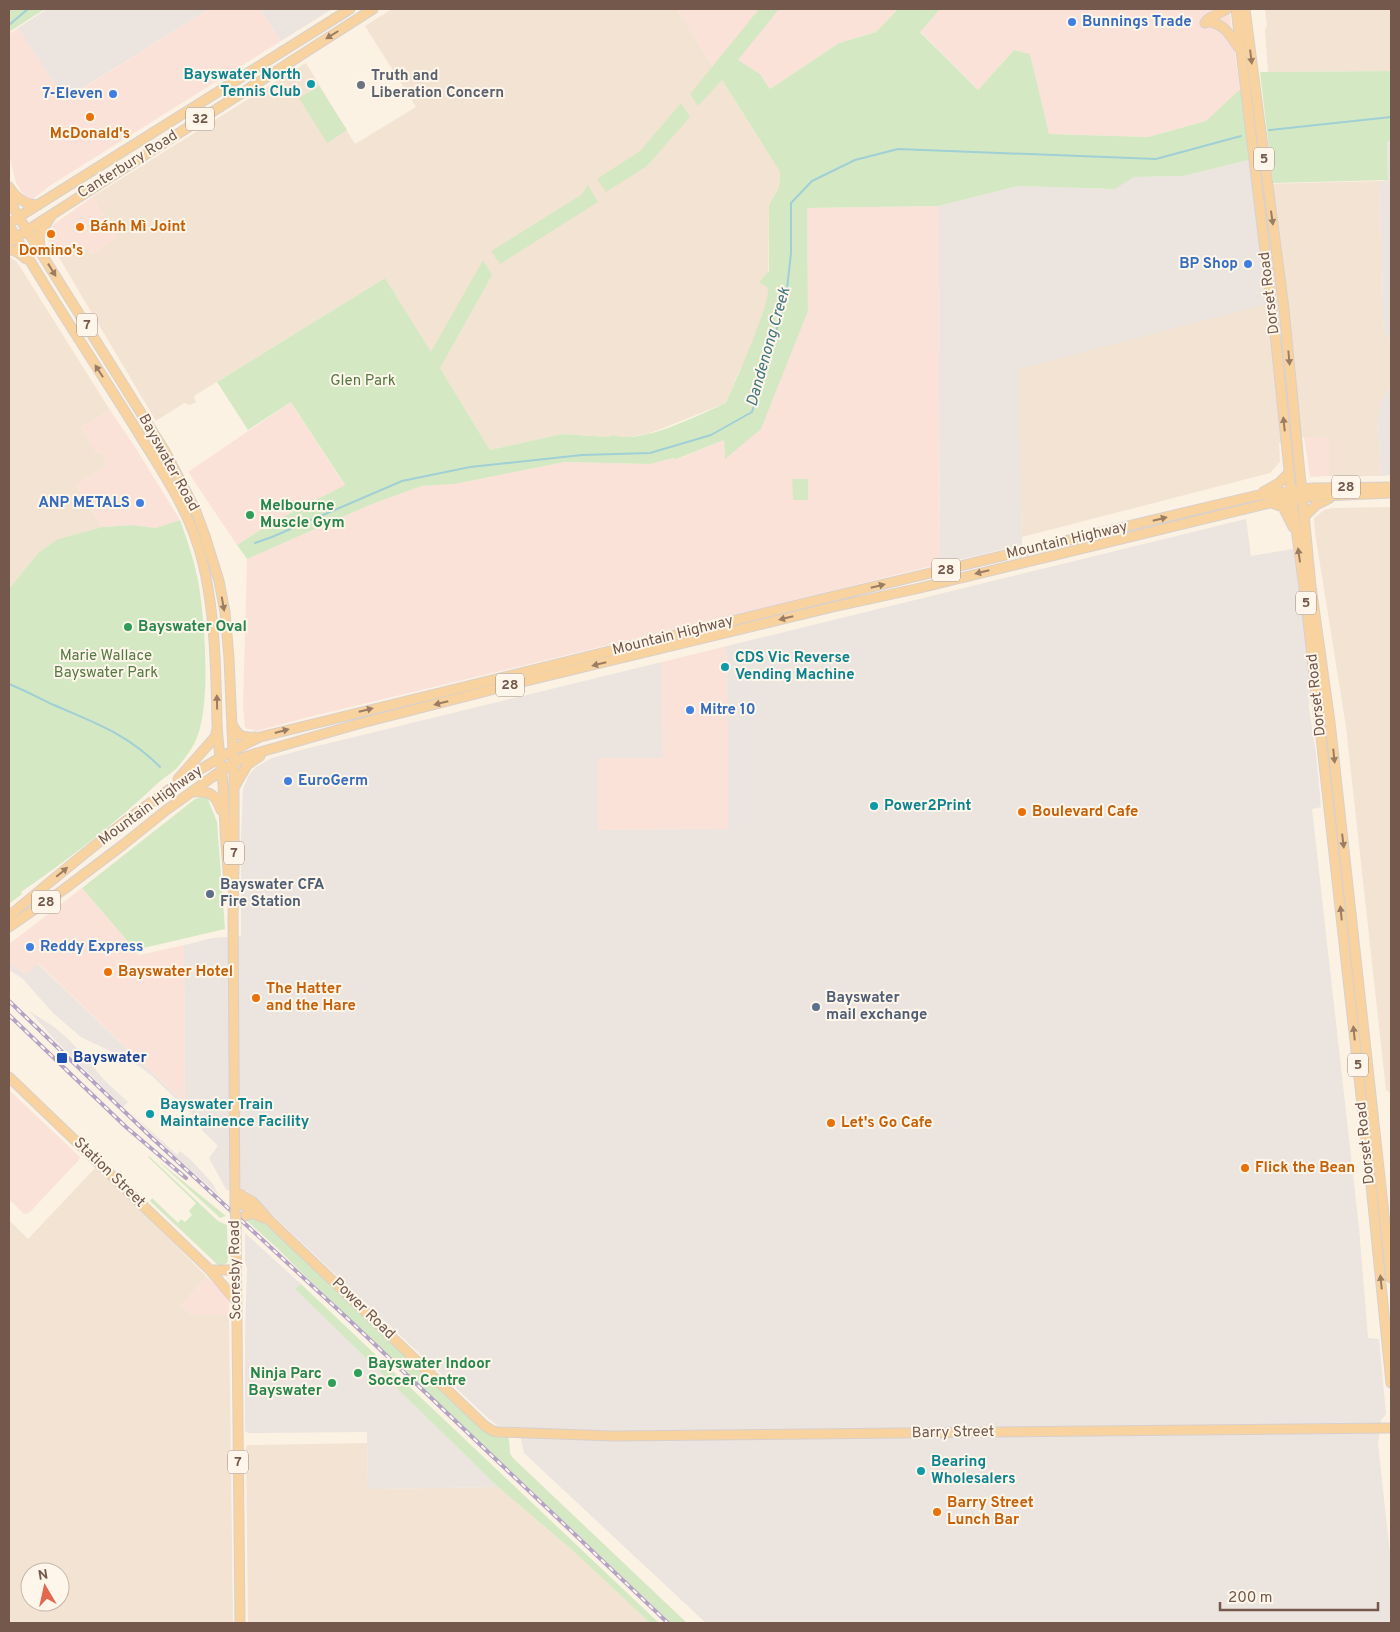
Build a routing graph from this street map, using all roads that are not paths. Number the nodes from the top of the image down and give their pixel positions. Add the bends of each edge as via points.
1 (350, 9) edge
2 (374, 9) edge
3 (1228, 9) edge
4 (1236, 9) edge
5 (1245, 9) edge
6 (1240, 50) junction
7 (128, 148) junction
8 (138, 158) junction
9 (9, 187) edge
10 (9, 194) edge
11 (38, 205) junction
12 (57, 210) junction
13 (18, 216) junction
14 (9, 224) edge
15 (26, 229) junction
16 (12, 239) edge
17 (9, 249) edge
18 (42, 253) junction
19 (40, 277) junction
20 (1284, 309) junction
21 (1272, 311) junction
22 (128, 392) junction
23 (117, 399) junction
24 (146, 420) junction
25 (135, 427) junction
26 (1289, 473) junction
27 (1391, 487) edge
28 (1302, 493) junction
29 (1391, 493) edge
30 (1292, 494) junction
31 (1337, 495) junction
32 (1254, 496) junction
33 (1270, 503) junction
34 (1304, 517) junction
35 (1296, 534) junction
36 (201, 537) junction
37 (1062, 548) junction
38 (899, 580) junction
39 (920, 588) junction
40 (226, 623) junction
41 (212, 624) junction
42 (661, 638) junction
43 (663, 648) junction
44 (520, 673) junction
45 (522, 682) junction
46 (231, 722) junction
47 (319, 722) junction
48 (1330, 722) junction
49 (1320, 723) junction
50 (358, 724) junction
51 (218, 726) junction
52 (304, 726) junction
53 (260, 737) junction
54 (302, 740) junction
55 (283, 745) junction
56 (233, 750) junction
57 (220, 757) junction
58 (233, 764) junction
59 (221, 771) junction
60 (234, 788) junction
61 (169, 789) junction
62 (191, 792) junction
63 (1338, 802) junction
64 (1329, 810) junction
65 (224, 820) junction
66 (115, 831) junction
67 (124, 844) junction
68 (1348, 880) junction
69 (1337, 882) junction
70 (63, 890) junction
71 (9, 916) edge
72 (233, 918) junction
73 (9, 927) edge
74 (1355, 944) junction
75 (1344, 945) junction
76 (9, 1077) edge
77 (1381, 1184) junction
78 (1371, 1185) junction
79 (236, 1192) junction
80 (235, 1206) junction
81 (261, 1213) junction
82 (269, 1220) junction
83 (236, 1224) junction
84 (212, 1274) junction
85 (236, 1275) junction
86 (1391, 1278) edge
87 (236, 1300) junction
88 (1389, 1338) edge
89 (1391, 1383) edge
90 (1391, 1428) edge
91 (515, 1434) joint
92 (240, 1623) edge

1 - 7 main road, Canterbury Road / 32
2 -> 8 main road, Canterbury Road / 32
3 - 6 main road via 1207,22 1228,31
4 - 6 main road, Dorset Road / 5
5 -> 20 main road, Dorset Road / 5
6 - 21 main road, Dorset Road / 5
7 - 8 main road
7 - 11 main road, Canterbury Road / 32
8 - 12 main road, Canterbury Road / 32
9 - 11 main road via 22,202
10 - 13 main road, Bayswater Road / 7
11 - 13 main road, Canterbury Road / 32
12 - 15 main road, Canterbury Road / 32
12 - 18 main road via 39,234
13 - 14 main road, Canterbury Road / 32
13 - 15 main road, Bayswater Road / 7
14 - 16 main road, Bayswater Road / 7
15 - 16 main road, Canterbury Road / 32
15 - 18 main road, Bayswater Road / 7
16 - 19 main road, Bayswater Road / 7
17 - 19 main road via 23,256
18 -> 22 main road, Bayswater Road / 7
23 -> 19 main road, Bayswater Road / 7
20 - 21 main road
20 -> 28 main road, Dorset Road / 5
26 -> 21 main road, Dorset Road / 5
22 - 23 main road
22 - 24 main road, Bayswater Road / 7
23 - 25 main road, Bayswater Road / 7
24 - 25 main road
24 - 36 main road, Bayswater Road / 7 via 181,480
25 - 36 main road, Bayswater Road / 7
26 - 30 main road, Dorset Road / 5
26 - 32 main road via 1280,483
27 - 28 main road, Mountain Highway / 28
28 - 30 main road, Mountain Highway / 28
28 - 31 main road, Mountain Highway / 28
28 - 34 main road, Dorset Road / 5
29 - 31 main road, Mountain Highway / 28
30 - 32 main road, Mountain Highway / 28
30 - 33 main road, Mountain Highway / 28
30 - 35 main road, Dorset Road / 5
31 - 34 main road via 1316,505
37 -> 32 main road, Mountain Highway / 28
33 - 35 main road via 1283,507
33 - 37 main road, Mountain Highway / 28
34 - 48 main road, Dorset Road / 5
49 -> 35 main road, Dorset Road / 5
36 -> 40 main road, Bayswater Road / 7 via 212,557 219,581
36 - 41 main road, Bayswater Road / 7
37 - 38 main road, Mountain Highway / 28
37 -> 39 main road, Mountain Highway / 28
38 - 39 main road via 904,586
42 -> 38 main road, Mountain Highway / 28
39 -> 43 main road, Mountain Highway / 28
40 - 41 main road
40 - 46 main road, Bayswater Road / 7
51 -> 41 main road, Bayswater Road / 7
42 - 43 main road
42 - 44 main road, Mountain Highway / 28
43 -> 45 main road, Mountain Highway / 28
44 - 45 main road
47 -> 44 main road, Mountain Highway / 28
45 -> 50 main road, Mountain Highway / 28
46 - 53 main road via 240,736
46 - 56 main road, Bayswater Road / 7
47 - 50 main road via 320,728
47 - 52 main road, Mountain Highway / 28
48 - 49 main road
48 -> 63 main road, Dorset Road / 5
49 - 64 main road, Dorset Road / 5
50 - 54 main road, Mountain Highway / 28
51 - 57 main road, Bayswater Road / 7
51 - 61 main road via 207,746
53 -> 52 main road, Mountain Highway / 28
52 - 54 main road
53 - 56 main road, Mountain Highway / 28
54 - 55 main road, Mountain Highway / 28
55 - 58 main road, Mountain Highway / 28
55 - 60 main road via 247,765
56 - 57 main road, Mountain Highway / 28
56 - 58 main road, Bayswater Road / 7
57 - 59 main road, Bayswater Road / 7
57 - 61 main road, Mountain Highway / 28
58 - 59 main road, Mountain Highway / 28
58 - 60 main road, Scoresby Road / 7
59 - 62 main road, Mountain Highway / 28
59 - 65 main road, Scoresby Road / 7
60 - 72 main road, Scoresby Road / 7
61 - 66 main road, Mountain Highway / 28
62 - 65 main road via 213,795 218,800
62 - 67 main road, Mountain Highway / 28
63 - 64 main road
63 -> 68 main road, Dorset Road / 5
64 - 69 main road, Dorset Road / 5
65 - 72 main road, Scoresby Road / 7
66 - 67 main road
71 -> 66 main road, Mountain Highway / 28
67 - 70 main road, Mountain Highway / 28
68 - 69 main road
68 - 74 main road, Dorset Road / 5
75 -> 69 main road, Dorset Road / 5
70 - 71 main road via 13,919
70 - 73 main road, Mountain Highway / 28
72 - 79 main road, Scoresby Road / 7
74 - 75 main road
74 - 77 main road, Dorset Road / 5
78 -> 75 main road, Dorset Road / 5
76 - 84 main road, Station Street
77 - 78 main road
77 - 86 main road, Dorset Road / 5
88 -> 78 main road, Dorset Road / 5
79 - 80 main road, Scoresby Road / 7
79 - 81 main road, Power Road via 253,1202
80 - 81 main road, Power Road
80 - 83 main road, Scoresby Road / 7, bridge
81 - 82 main road, Power Road
82 - 83 main road, bridge via 252,1213
82 - 91 main road, Power Road via 485,1426 493,1431
83 - 85 main road, Scoresby Road / 7
84 - 85 main road
84 - 87 main road, Station Street
85 - 87 main road, Scoresby Road / 7
87 - 92 main road, Scoresby Road / 7
88 - 89 main road, Dorset Road / 5
90 - 91 main road, Barry Street via 614,1436

